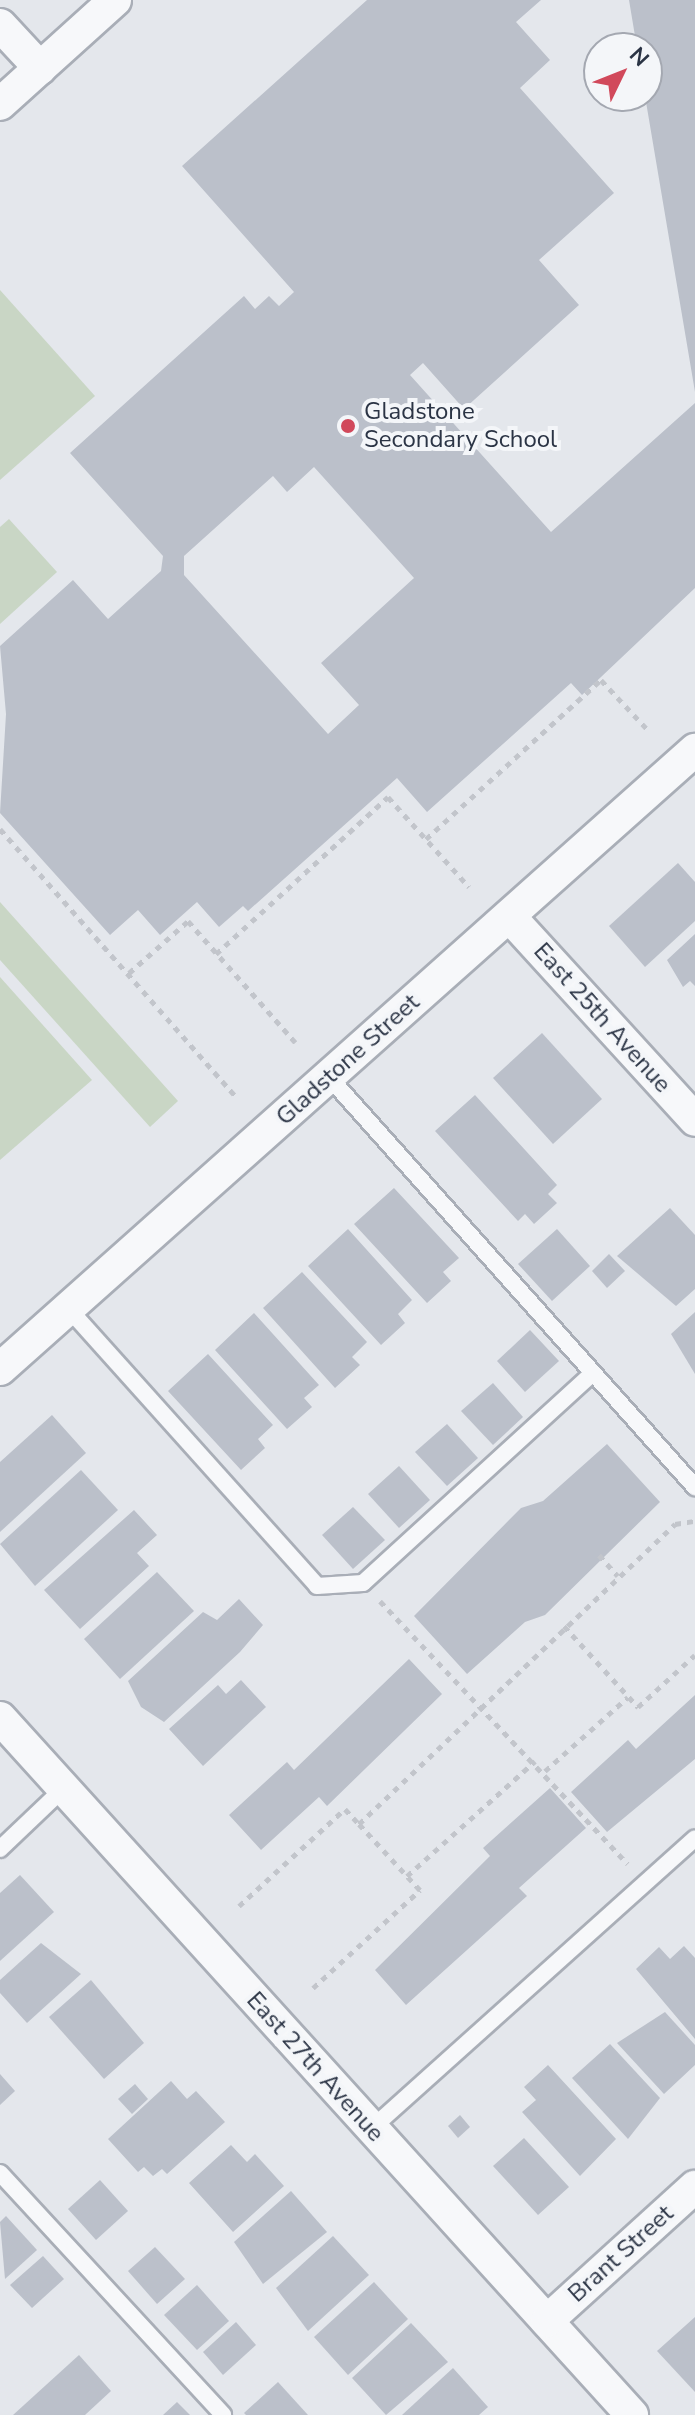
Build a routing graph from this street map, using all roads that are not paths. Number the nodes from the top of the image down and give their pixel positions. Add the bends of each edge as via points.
1 (115, 0) edge
2 (0, 25) edge
3 (40, 68) junction
4 (0, 104) edge
5 (695, 750) edge
6 (509, 916) junction
7 (329, 1077) junction
8 (695, 1120) edge
9 (68, 1308) junction
10 (0, 1369) edge
11 (592, 1374) junction
12 (695, 1487) edge
13 (0, 1718) edge
14 (64, 1788) junction
15 (695, 1838) edge
16 (0, 1849) edge
17 (371, 2129) junction
18 (0, 2173) edge
19 (695, 2187) edge
20 (547, 2321) junction
21 (223, 2415) edge
22 (632, 2415) edge

1 - 3 street
2 - 3 street
3 - 4 street
5 - 6 street, Gladstone Street
6 - 7 street, Gladstone Street
6 - 8 street, East 25th Avenue
7 - 9 street, Gladstone Street
7 - 11 lane
9 - 10 street, Gladstone Street
9 - 11 lane via 317,1586 363,1583
11 - 12 lane
13 - 14 street, East 27th Avenue
14 - 16 lane
14 - 17 street, East 27th Avenue
15 - 17 lane
17 - 20 street, East 27th Avenue
18 - 21 lane
19 - 20 street, Brant Street
20 - 22 street, East 27th Avenue

